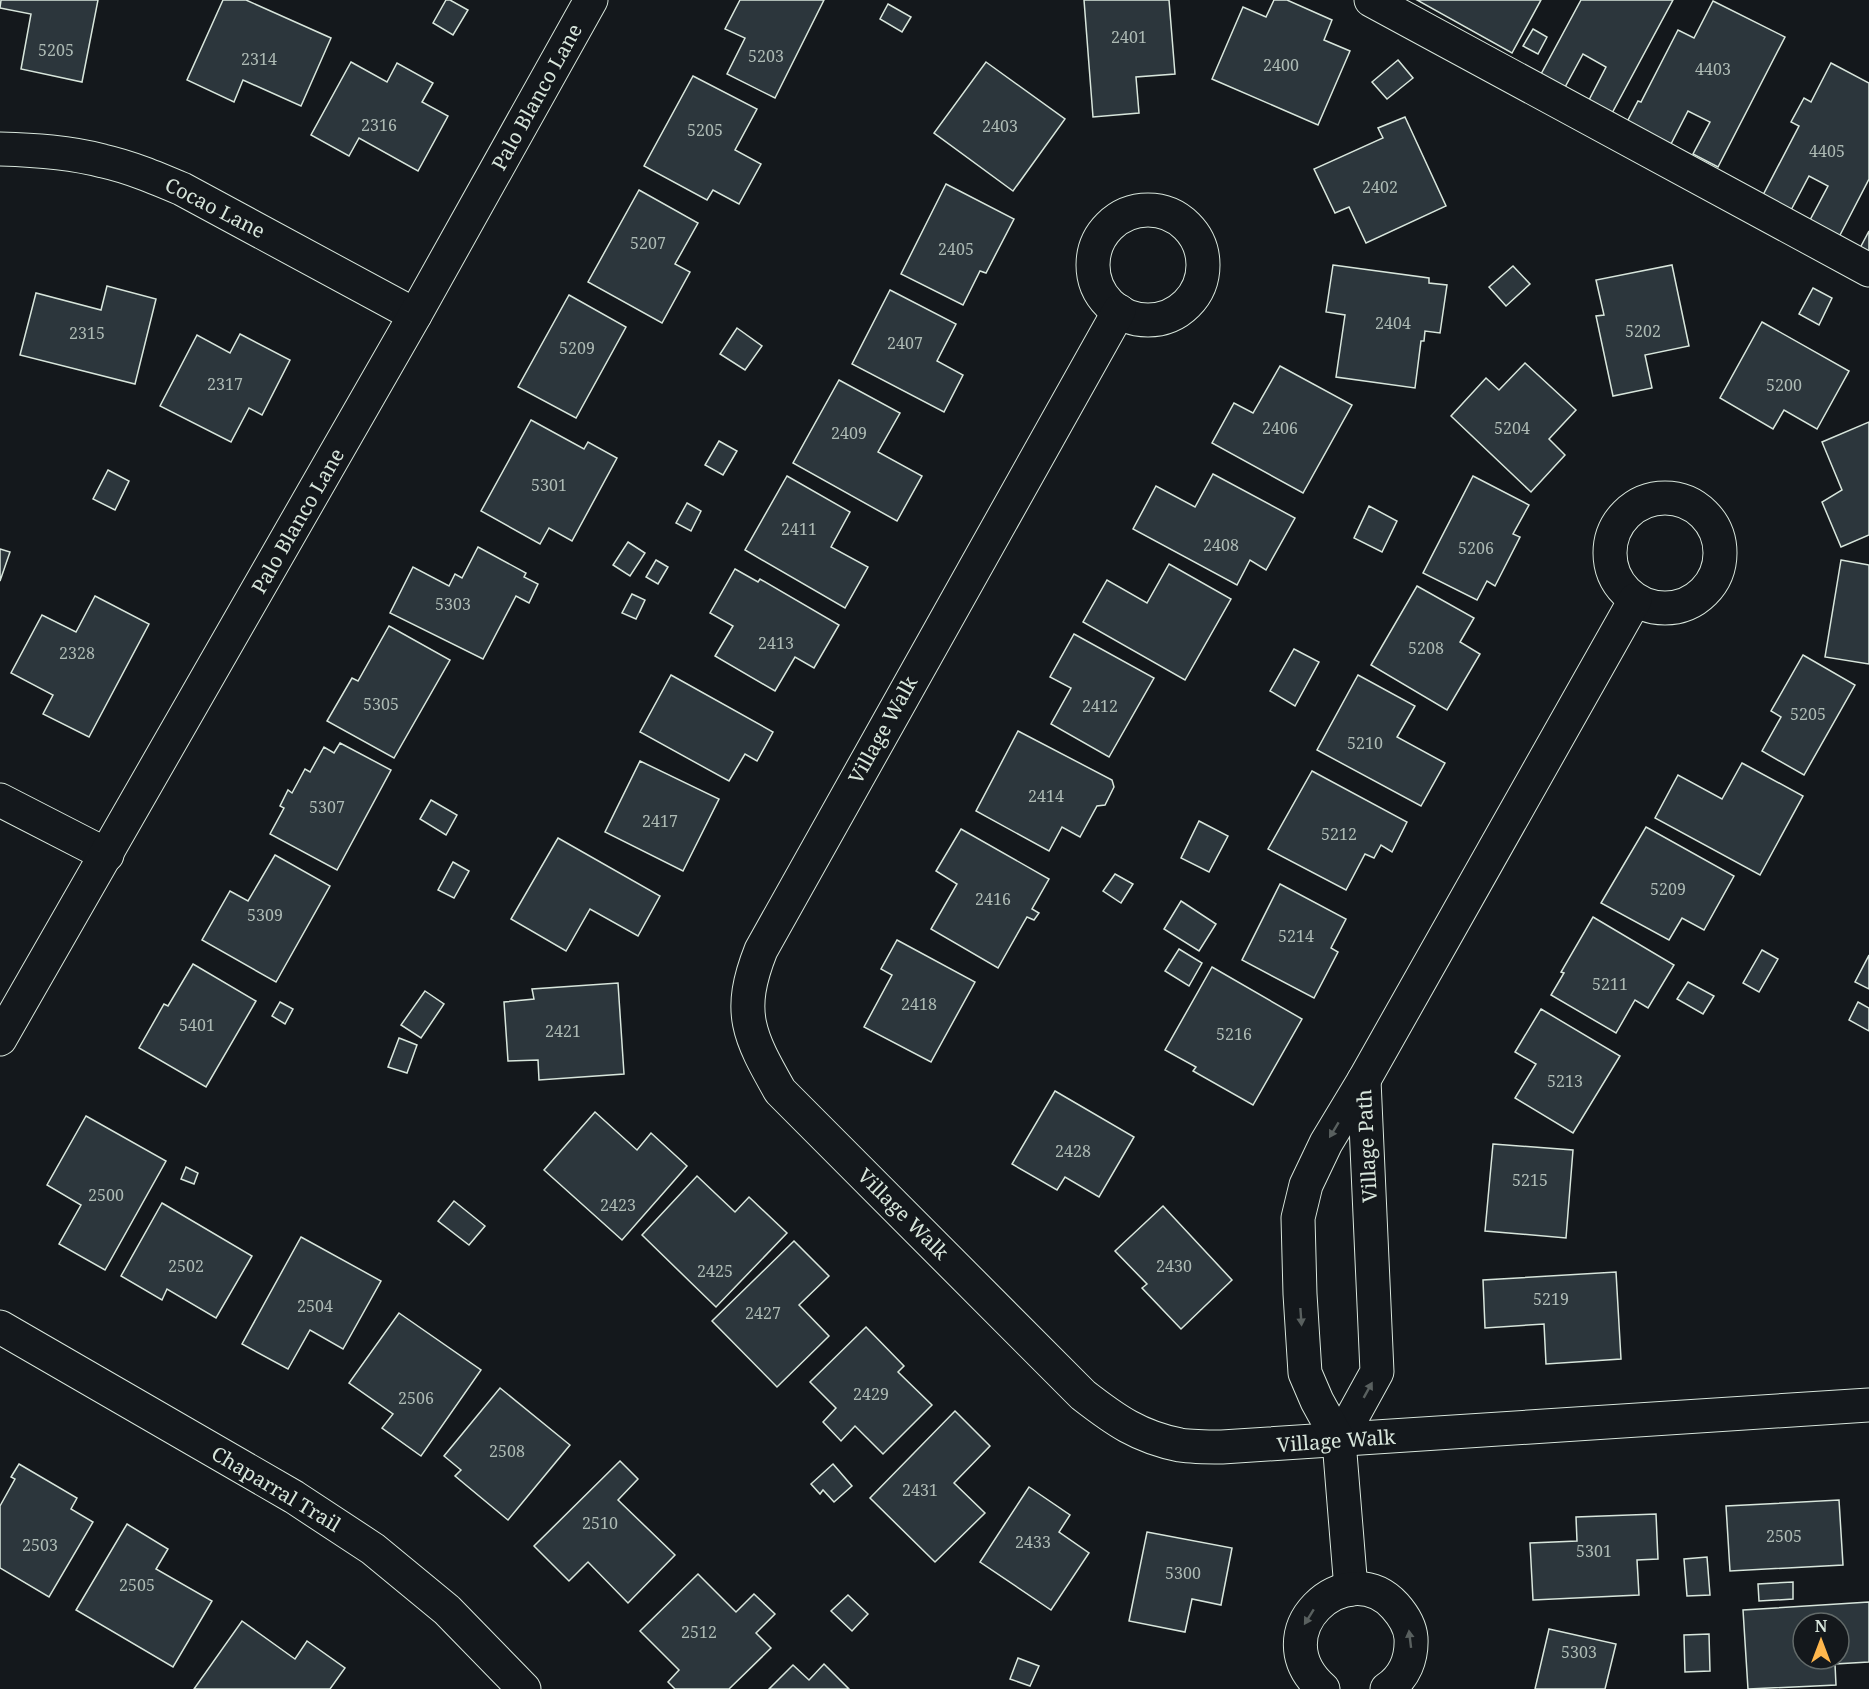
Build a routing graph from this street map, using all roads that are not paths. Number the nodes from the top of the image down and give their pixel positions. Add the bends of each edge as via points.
1 (591, 0) edge
2 (1371, 0) edge
3 (0, 149) edge
4 (1869, 270) edge
5 (1119, 312) dead end
6 (415, 315) junction
7 (1635, 600) dead end
8 (0, 800) edge
9 (107, 855) junction
10 (0, 1039) edge
11 (1364, 1080) junction
12 (0, 1327) edge
13 (1869, 1405) edge
14 (1339, 1441) junction
15 (1351, 1589) junction
16 (524, 1689) edge
17 (1323, 1689) edge
18 (1388, 1689) edge

1 - 6 street, Palo Blanco Lane
2 - 4 street
3 - 6 street, Cocao Lane via 61,153 142,173 182,189
5 - 14 street, Village Walk via 770,932 753,970 747,1002 749,1025 756,1048 780,1090 1083,1395 1114,1419 1149,1437 1181,1445 1222,1448
6 - 9 street, Palo Blanco Lane
7 - 11 street
8 - 9 street
9 - 10 street, Palo Blanco Lane
14 -> 11 street, Village Path via 1377,1372
11 -> 14 street, Village Path via 1326,1143 1306,1185 1298,1218 1305,1373
12 - 16 street, Chaparral Trail via 294,1497 373,1549 447,1610
13 - 14 street, Village Walk
14 - 15 street
15 -> 17 street via 1323,1600 1310,1612 1302,1628 1300,1647 1304,1664 1312,1680
18 -> 15 street via 1406,1668 1411,1650 1410,1631 1403,1614 1390,1601 1375,1592

